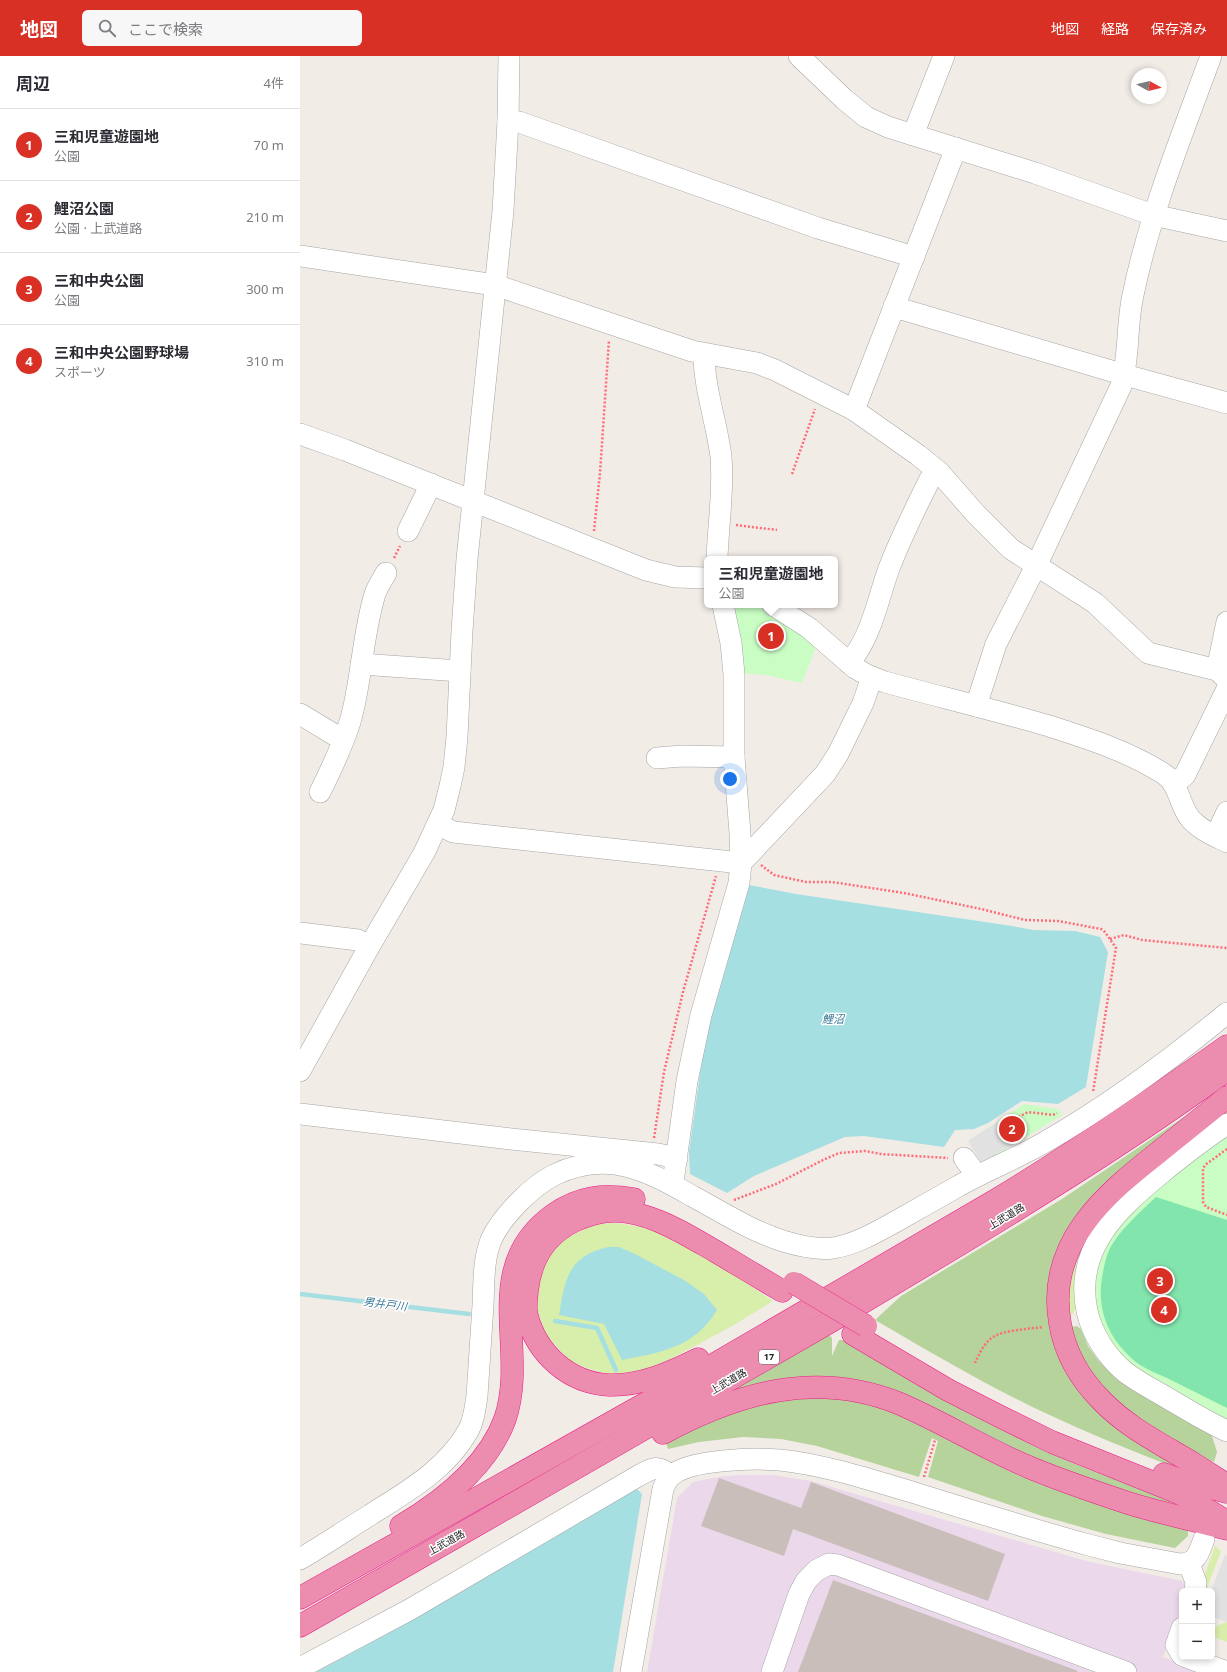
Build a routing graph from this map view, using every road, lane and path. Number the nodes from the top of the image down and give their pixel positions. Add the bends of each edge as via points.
1 (509, 56) edge
2 (799, 56) edge
3 (944, 56) edge
4 (1211, 56) edge
5 (508, 121) junction
6 (913, 135) junction
7 (956, 148) junction
8 (1153, 215) junction
9 (1227, 231) edge
10 (300, 256) edge
11 (914, 257) junction
12 (495, 285) junction
13 (894, 306) junction
14 (610, 324) junction
15 (704, 354) junction
16 (1124, 375) junction
17 (820, 392) junction
18 (1227, 403) edge
19 (854, 410) junction
20 (300, 434) edge
21 (938, 472) junction
22 (792, 474) dead end
23 (431, 484) junction
24 (474, 501) junction
25 (719, 523) junction
26 (777, 530) dead end
27 (408, 531) joint
28 (592, 548) junction
29 (716, 556) edge
30 (1037, 564) junction
31 (386, 573) joint
32 (704, 578) edge
33 (724, 608) edge
34 (778, 608) edge
35 (1227, 622) edge
36 (849, 663) junction
37 (360, 664) junction
38 (460, 671) junction
39 (1222, 675) edge
40 (872, 677) junction
41 (1227, 689) edge
42 (976, 706) junction
43 (300, 714) edge
44 (343, 740) junction
45 (734, 756) junction
46 (657, 758) dead end
47 (1174, 784) junction
48 (320, 792) dead end
49 (1227, 812) edge
50 (438, 824) junction
51 (1220, 839) edge
52 (745, 858) junction
53 (718, 861) junction
54 (300, 933) edge
55 (1110, 939) junction
56 (369, 947) junction
57 (1227, 948) edge
58 (1227, 1013) edge
59 (1227, 1046) edge
60 (1227, 1070) edge
61 (300, 1071) edge
62 (1227, 1097) edge
63 (1103, 1106) junction
64 (1060, 1112) dead end
65 (300, 1114) edge
66 (1015, 1119) dead end
67 (1227, 1124) edge
68 (1227, 1149) edge
69 (651, 1154) junction
70 (677, 1158) junction
71 (964, 1158) joint
72 (977, 1176) junction
73 (671, 1183) junction
74 (712, 1207) junction
75 (1227, 1215) edge
76 (891, 1261) junction
77 (788, 1287) junction
78 (1047, 1326) dead end
79 (859, 1330) junction
80 (975, 1363) dead end
81 (1227, 1431) edge
82 (935, 1440) dead end
83 (671, 1476) junction
84 (922, 1482) dead end
85 (1227, 1486) edge
86 (1227, 1492) edge
87 (521, 1500) junction
88 (1227, 1522) edge
89 (1227, 1529) edge
90 (1204, 1539) dead end
91 (300, 1559) edge
92 (1189, 1564) junction
93 (1195, 1588) edge
94 (300, 1597) edge
95 (300, 1626) edge
96 (1179, 1636) edge
97 (1179, 1650) edge
98 (1194, 1660) edge
99 (300, 1668) edge
100 (631, 1672) edge
101 (772, 1672) edge
102 (1126, 1672) edge
103 (1227, 1672) edge

1 - 5 street
2 - 6 street via 866,117
3 - 6 street
4 - 8 street
5 - 11 street via 519,122 818,228
5 - 12 street via 503,211
6 - 7 street
7 - 8 street
7 - 11 street
8 - 9 street
8 - 16 street via 1132,297
10 - 12 street
11 - 13 street
12 - 14 street
12 - 24 street
13 - 16 street
13 - 19 street
14 - 15 street
14 - 28 path
15 - 17 street via 757,363
15 - 25 street via 720,456 722,483
16 - 18 street
16 - 30 street
17 - 19 street
17 - 22 path
19 - 21 street via 901,442
20 - 23 street
21 - 30 street via 1010,549
21 - 36 street via 930,479 901,540 866,638
23 - 24 street
23 - 27 street
24 - 28 street
24 - 38 street via 467,560
25 - 26 path
25 - 29 street
27 - 31 path
28 - 32 street via 646,570
30 - 39 street via 1095,603 1148,653
30 - 42 street via 996,644
31 - 37 street via 375,593
33 - 45 street via 732,643
34 - 36 street via 809,628
35 - 39 street
36 - 40 street
37 - 38 street
37 - 44 street via 350,722
38 - 50 street via 454,767 449,793
40 - 42 street
40 - 52 street via 863,703 838,754 825,774
41 - 47 street via 1186,775
42 - 47 street via 1113,747 1135,756 1166,775
43 - 44 street
44 - 48 street
45 - 46 street
45 - 52 street via 740,833
47 - 51 street via 1190,819
49 - 51 street via 1219,829
50 - 53 street via 453,832
50 - 56 street via 406,886
52 - 53 street
52 - 55 path via 774,875 806,882 832,882 904,893 1025,920 1058,921 1101,929
52 - 70 street via 702,1015 687,1081
53 - 69 path via 717,873 683,992 664,1072
54 - 56 street via 358,940
55 - 57 path via 1124,935 1142,940
55 - 63 path via 1116,948 1092,1094
56 - 61 street
58 - 63 street
59 - 76 highway, 上武道路 / 17 via 1136,1111 1045,1170
60 - 87 highway, 上武道路 / 17 via 1052,1189 792,1344
62 - 85 highway via 1122,1182 1094,1209 1074,1240 1063,1265 1058,1312 1069,1355 1080,1375 1103,1402 1126,1422
63 - 72 street via 1024,1154
64 - 66 path via 1053,1115 1028,1112
65 - 69 street
67 - 81 street via 1174,1163 1120,1210 1096,1243 1088,1265 1085,1304 1096,1337 1125,1372
68 - 75 path via 1203,1169 1203,1202 1206,1207
69 - 70 street
70 - 73 street
71 - 72 street
71 - 74 path via 934,1158 865,1151 839,1153 764,1190
72 - 74 street via 869,1236 830,1248 798,1246 764,1235
73 - 74 street
73 - 91 street via 624,1165 587,1165 547,1179 526,1196 498,1228 488,1249 484,1274 477,1396 469,1430 437,1470
76 - 77 highway via 779,1311 721,1347 684,1366 636,1384 608,1385 586,1382 569,1374 554,1362 535,1338 527,1315 530,1270 544,1244 566,1225 594,1213 608,1211 642,1215 677,1229
76 - 94 highway, 上武道路 / 17 via 694,1376
77 - 79 highway, bridge
77 - 94 highway via 693,1222 654,1204 604,1196 589,1198 559,1211 534,1233 517,1262 509,1309 512,1368 509,1403 498,1434 485,1455 453,1489 426,1510 354,1554
78 - 80 path via 1001,1333 993,1337
79 - 86 highway via 1054,1429 1181,1480
79 - 88 highway via 948,1390 1052,1442 1179,1493
82 - 84 path
83 - 92 street via 690,1467 731,1460 763,1459 798,1463 877,1482 1089,1545 1120,1553
83 - 99 street via 661,1468 652,1468 409,1610
83 - 100 street via 660,1500
87 - 89 highway via 606,1466 677,1426 736,1401 774,1391 822,1387 874,1395 897,1403 1004,1456 1063,1480 1129,1503
87 - 95 highway, 上武道路 / 17
90 - 92 street via 1197,1556
92 - 93 street via 1196,1582
96 - 97 street via 1176,1645
98 - 103 street
101 - 102 street via 799,1594 806,1581 817,1570 830,1564

